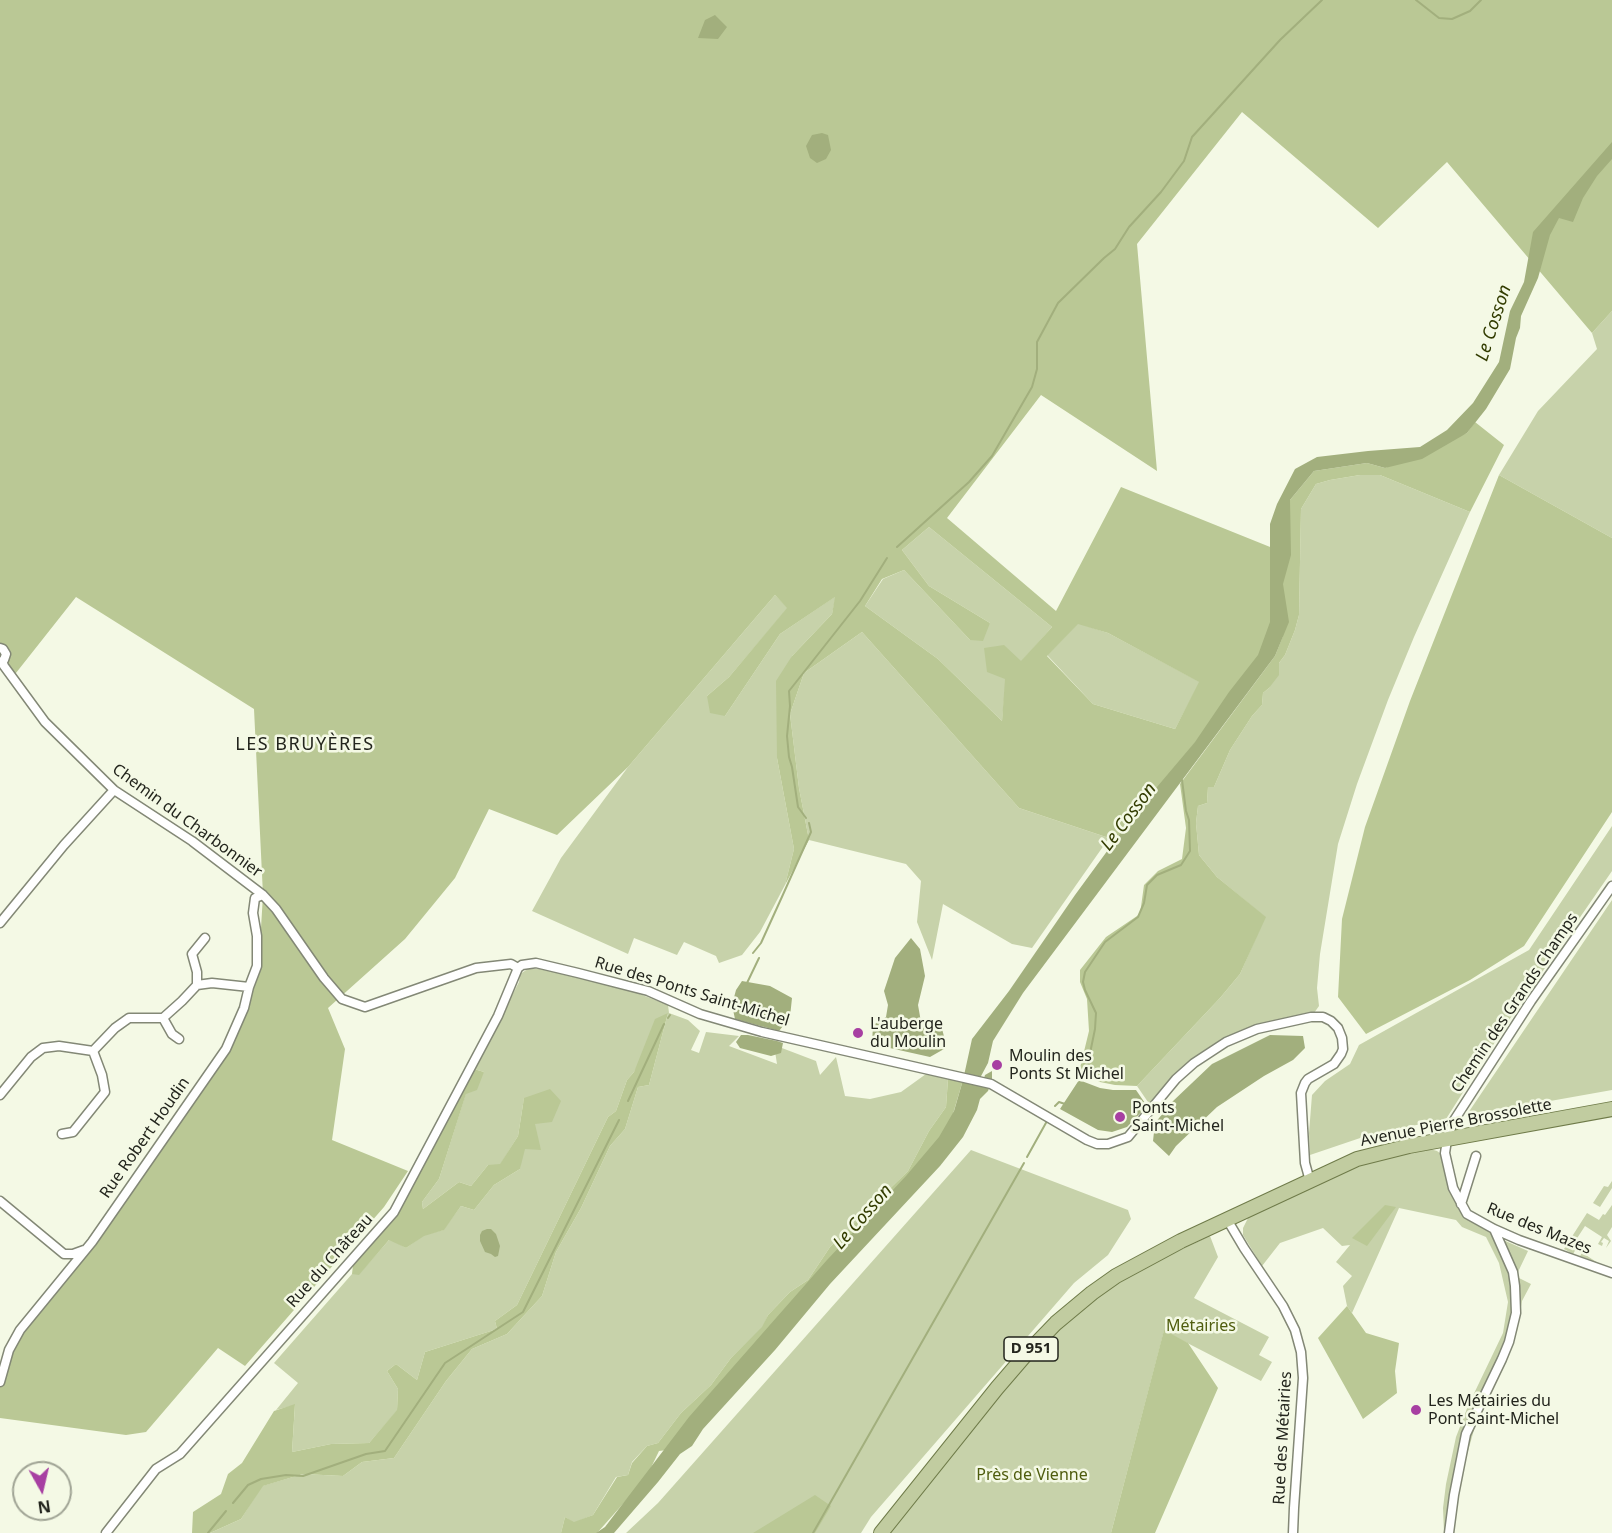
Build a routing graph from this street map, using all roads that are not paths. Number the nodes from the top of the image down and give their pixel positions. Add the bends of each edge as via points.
1 (0, 648) edge
2 (1, 662) edge
3 (114, 790) junction
4 (1612, 886) edge
5 (263, 895) junction
6 (0, 923) edge
7 (205, 938) dead end
8 (518, 968) junction
9 (197, 985) junction
10 (249, 987) junction
11 (163, 1018) junction
12 (179, 1038) dead end
13 (93, 1051) junction
14 (0, 1095) edge
15 (1612, 1109) edge
16 (62, 1134) dead end
17 (1447, 1140) junction
18 (1476, 1156) dead end
19 (1310, 1181) junction
20 (0, 1201) edge
21 (1461, 1204) junction
22 (1228, 1221) junction
23 (1494, 1229) junction
24 (85, 1250) junction
25 (64, 1254) junction
26 (1612, 1273) edge
27 (65, 1276) junction
28 (0, 1382) edge
29 (106, 1533) edge
30 (881, 1533) edge
31 (1293, 1533) edge
32 (1449, 1533) edge

1 - 2 street via 6,654
2 - 3 street, Chemin du Charbonnier via 45,722
3 - 5 street, Chemin du Charbonnier via 192,841
3 - 6 street
4 - 17 street, Chemin des Grands Champs via 1531,1001 1454,1122
5 - 8 street, Chemin du Charbonnier via 342,999 365,1007 476,968 511,964
5 - 10 street, Rue Robert Houdin via 255,898 257,966
7 - 9 street via 192,954
8 - 19 street, Rue des Ponts Saint-Michel via 536,963 578,973 648,991 700,1014 762,1032 991,1084 1097,1144 1128,1137 1176,1079 1226,1042 1257,1029 1323,1017 1338,1028 1343,1049 1334,1064 1308,1079 1302,1089 1305,1163
8 - 29 street, Rue du Château via 498,1016 394,1212 180,1454 156,1469
9 - 10 street
9 - 11 street
10 - 24 street, Rue Robert Houdin via 244,1008 225,1048
11 - 12 street
11 - 13 street via 129,1018
13 - 14 street via 43,1048
13 - 16 street via 105,1092 73,1132
15 - 17 main road, Avenue Pierre Brossolette / D 951
17 - 19 main road, Avenue Pierre Brossolette / D 951 via 1357,1159
17 - 21 street, Rue des Mazes via 1448,1168
18 - 21 street
19 - 22 main road, D 951
20 - 25 street
21 - 23 street, Rue des Mazes via 1467,1214
22 - 30 main road, D 951 via 1116,1276 1056,1323 997,1388
22 - 31 street, Rue des Métairies via 1283,1306 1301,1352 1303,1378
23 - 26 street, Rue des Mazes
23 - 32 street via 1513,1272 1516,1313 1509,1342 1466,1434
24 - 25 street
24 - 27 street, Rue Robert Houdin
25 - 27 street
27 - 28 street, Rue Robert Houdin via 20,1330 9,1350

